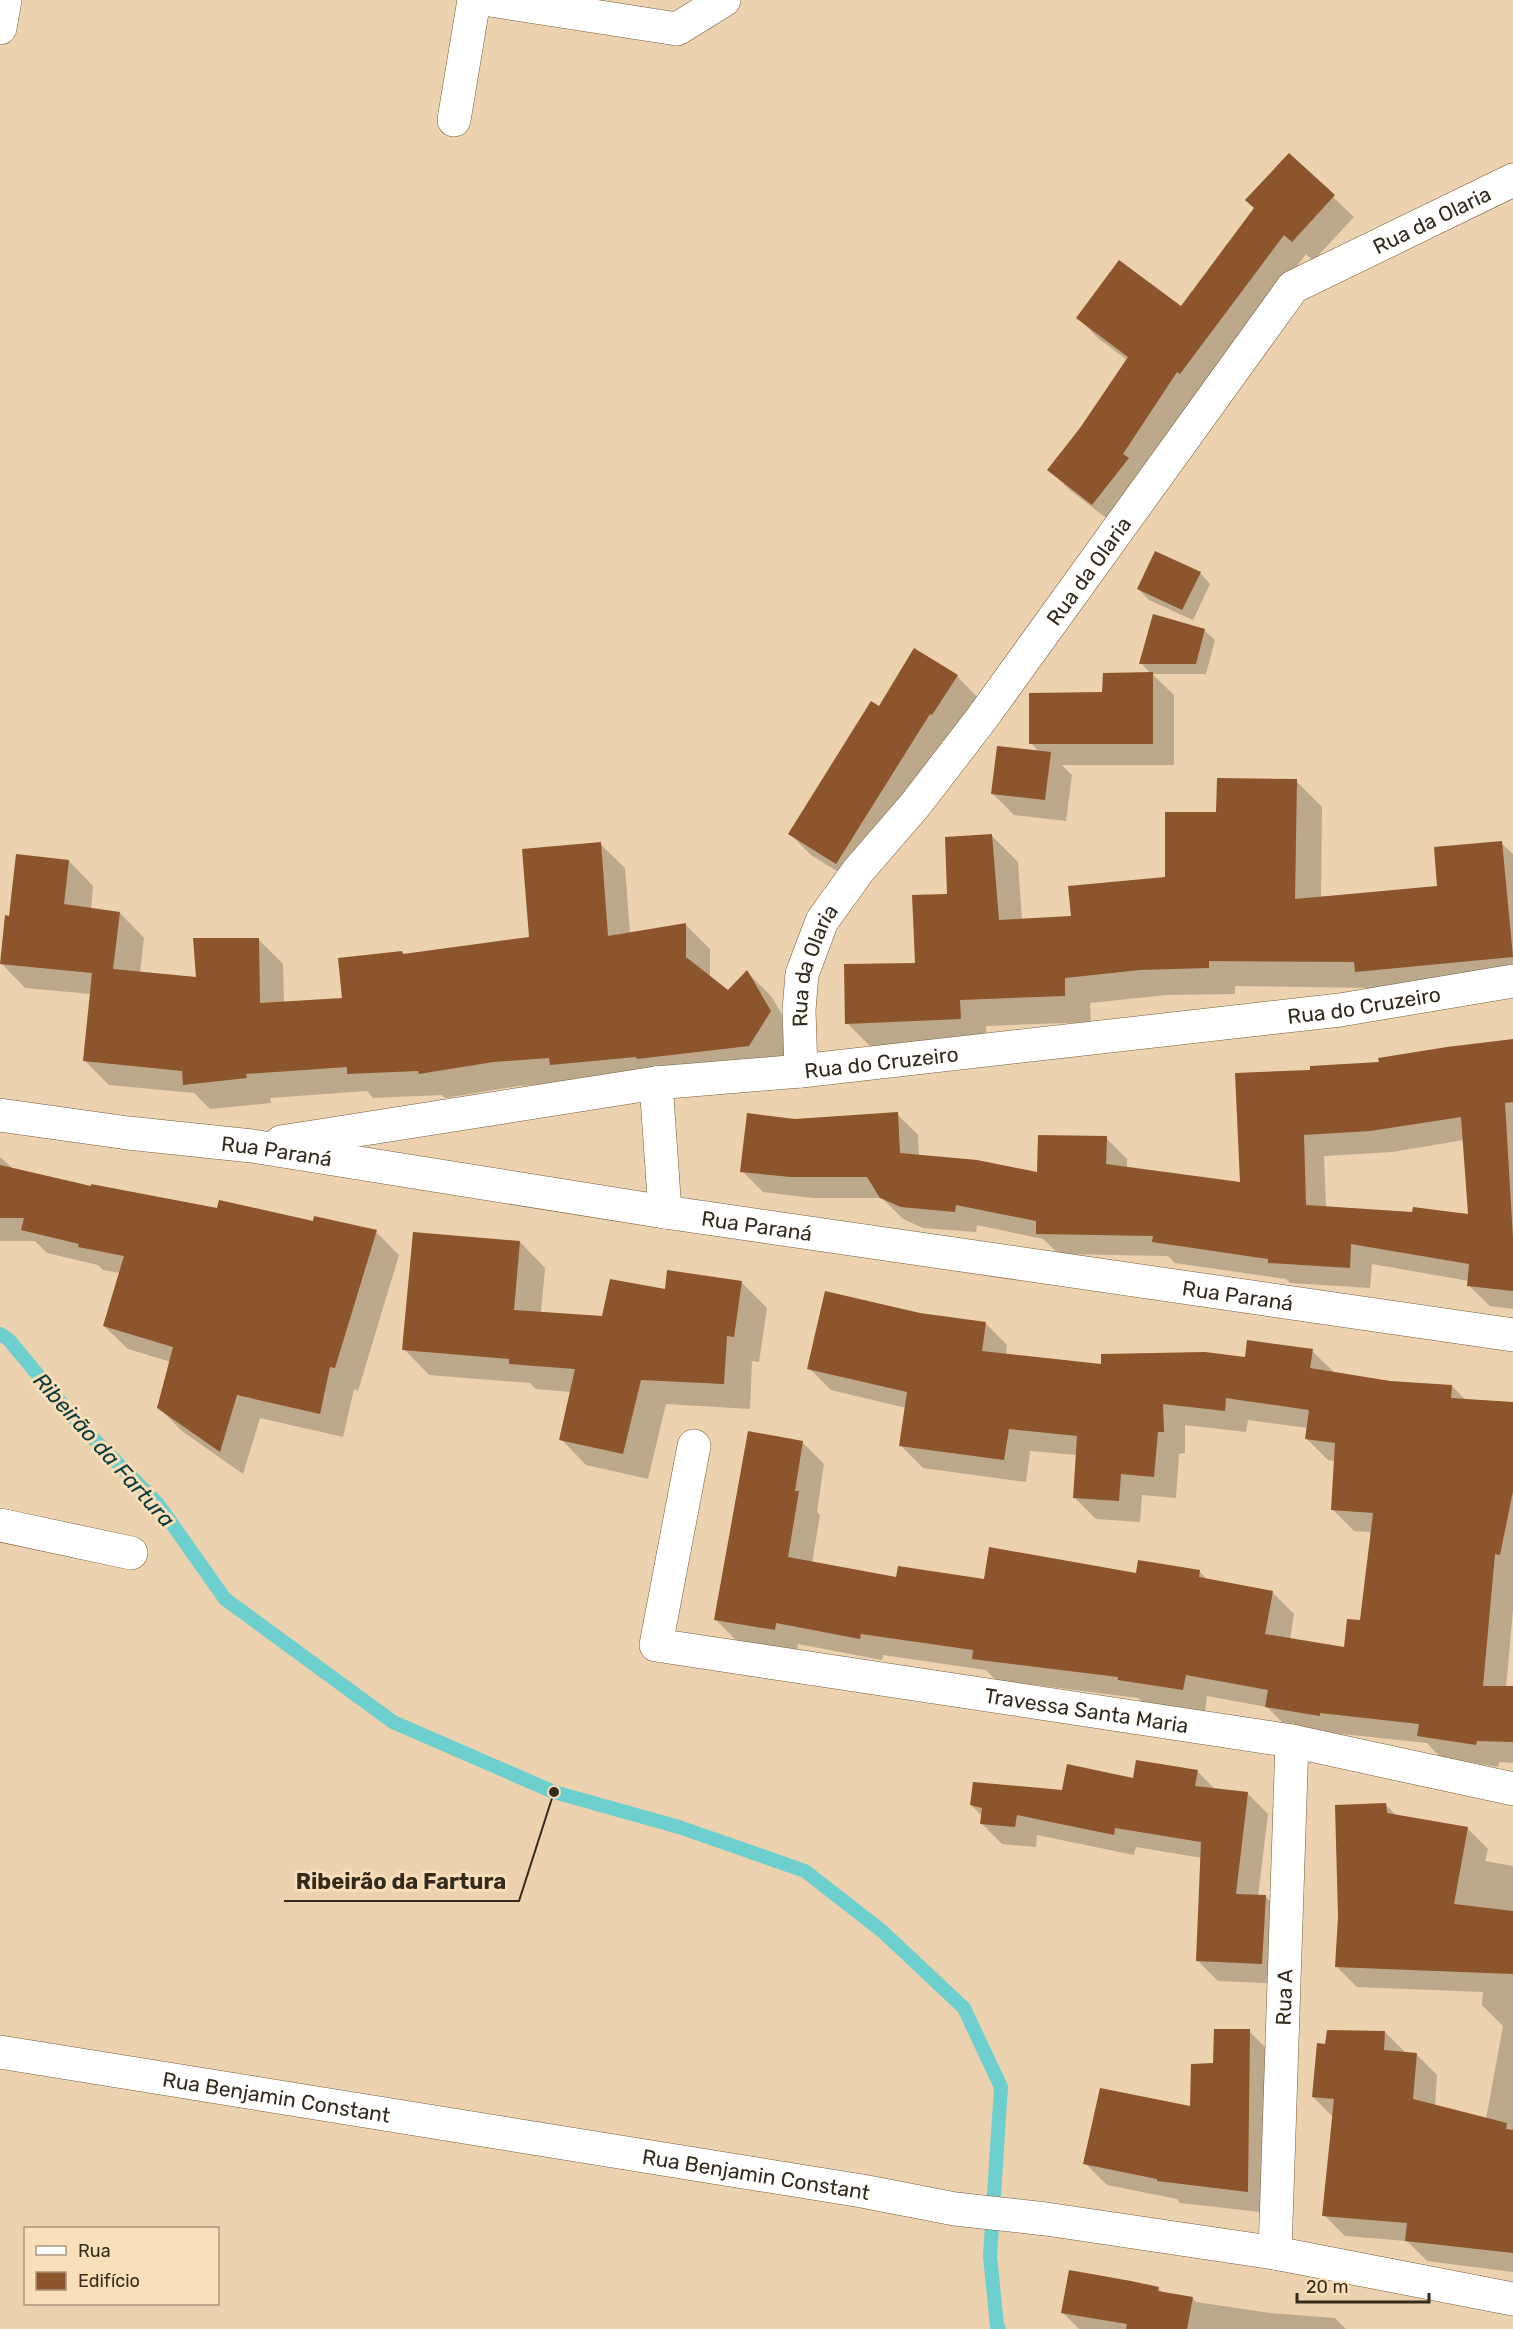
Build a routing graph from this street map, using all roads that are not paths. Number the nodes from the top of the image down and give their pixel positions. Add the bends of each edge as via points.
1 (5, 0) edge
2 (474, 0) edge
3 (490, 0) edge
4 (724, 0) edge
5 (0, 28) edge
6 (454, 120) dead end
7 (1513, 180) edge
8 (1513, 981) edge
9 (801, 1071) junction
10 (656, 1083) junction
11 (0, 1115) edge
12 (252, 1146) junction
13 (665, 1212) junction
14 (1513, 1335) edge
15 (694, 1446) dead end
16 (0, 1526) edge
17 (131, 1553) dead end
18 (1292, 1741) junction
19 (1513, 1789) edge
20 (0, 2052) edge
21 (1275, 2253) junction
22 (1513, 2299) edge

1 - 5 street
2 - 6 street
3 - 4 street via 677,29
7 - 9 street, Rua da Olaria via 1293,287 982,718 822,921 802,974
8 - 9 street, Rua do Cruzeiro via 1340,1010
9 - 10 street, Rua do Cruzeiro
10 - 12 street, Rua do Cruzeiro
10 - 13 street
11 - 12 street, Rua Paraná
12 - 13 street, Rua Paraná
13 - 14 street, Rua Paraná
15 - 18 street, Travessa Santa Maria via 656,1645
16 - 17 street
18 - 19 street, Travessa Santa Maria
18 - 21 street, Rua A
20 - 21 street, Rua Benjamin Constant via 955,2209
21 - 22 street, Rua Benjamin Constant

